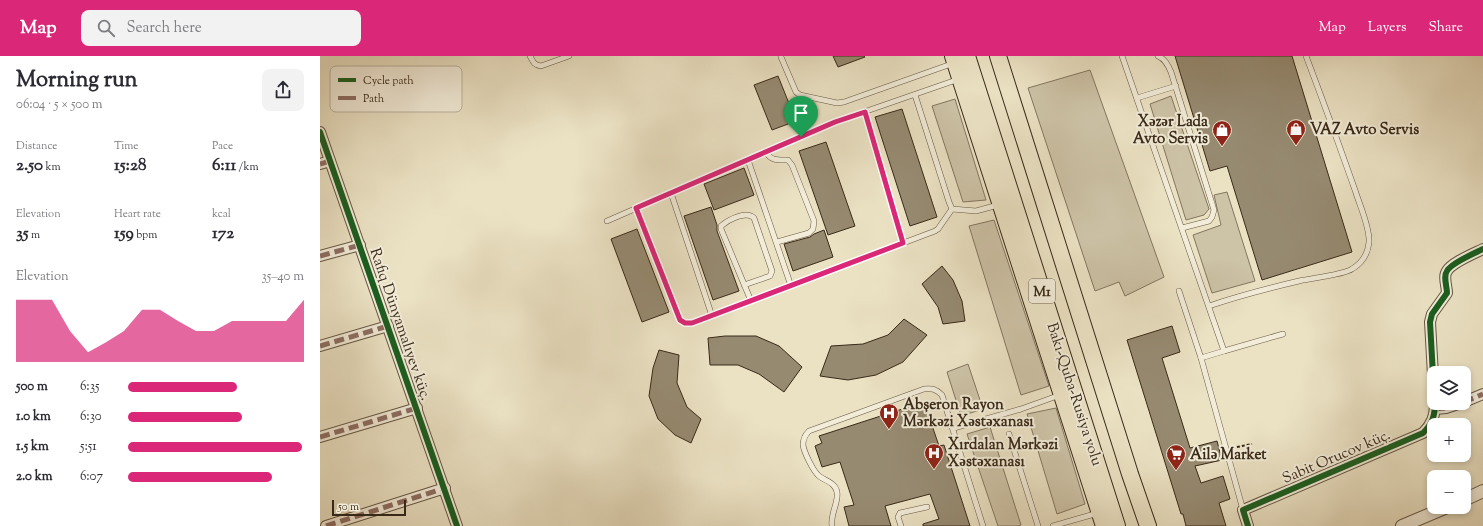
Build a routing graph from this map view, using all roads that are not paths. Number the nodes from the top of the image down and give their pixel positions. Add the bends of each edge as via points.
1 (530, 56) edge
2 (569, 56) edge
3 (998, 56) edge
4 (1122, 56) edge
5 (1306, 56) edge
6 (782, 57) edge
7 (1161, 57) edge
8 (958, 58) edge
9 (960, 79) junction
10 (1176, 86) junction
11 (916, 94) junction
12 (1137, 98) junction
13 (865, 112) junction
14 (320, 132) edge
15 (766, 152) junction
16 (748, 160) junction
17 (330, 161) junction
18 (320, 164) edge
19 (672, 192) junction
20 (1000, 205) junction
21 (636, 208) junction
22 (952, 209) junction
23 (607, 221) dead end
24 (1182, 228) junction
25 (776, 242) junction
26 (903, 243) junction
27 (360, 245) junction
28 (1483, 248) edge
29 (320, 256) edge
30 (744, 285) junction
31 (791, 286) junction
32 (1179, 290) dead end
33 (751, 301) junction
34 (1209, 306) junction
35 (712, 316) junction
36 (388, 326) junction
37 (1284, 334) dead end
38 (320, 346) edge
39 (1224, 351) junction
40 (1201, 358) junction
41 (1432, 366) edge
42 (1483, 394) edge
43 (1061, 395) junction
44 (1471, 399) edge
45 (417, 408) junction
46 (1434, 410) edge
47 (954, 428) junction
48 (1009, 434) dead end
49 (320, 437) edge
50 (445, 488) junction
51 (1483, 491) edge
52 (1471, 497) edge
53 (927, 507) dead end
54 (1244, 510) junction
55 (1430, 514) edge
56 (1102, 519) edge
57 (326, 526) edge
58 (457, 526) edge
59 (832, 526) edge
60 (901, 526) edge
61 (983, 526) edge
62 (1038, 526) edge
63 (1053, 526) edge
64 (1117, 526) edge
65 (1148, 526) edge
66 (1248, 526) edge
67 (1402, 526) edge

1 - 2 lane via 533,63 541,66
3 - 65 highway, Bakı-Quba-Rusiya yolu / M1
4 - 12 lane
5 - 34 lane via 1362,210 1369,242 1366,256 1351,270
6 - 8 lane via 796,92 837,103
7 - 10 lane
8 - 9 highway
8 - 64 highway, Bakı-Quba-Rusiya yolu / M1
9 - 11 lane
9 - 20 highway
10 - 12 lane
10 - 24 lane via 1214,210 1209,221
11 - 13 lane
11 - 22 lane
12 - 24 lane
13 - 15 lane
13 - 26 lane
14 - 17 street, Rafiq Dünyamalıyev küç.
15 - 16 lane
15 - 25 lane via 773,160 788,160 792,165 814,221 813,229 809,233
16 - 19 lane
16 - 25 lane
17 - 18 street
17 - 27 street, Rafiq Dünyamalıyev küç.
19 - 21 lane
19 - 35 lane
20 - 22 lane via 976,211
20 - 43 highway
21 - 23 lane
21 - 35 lane via 680,320 692,323
22 - 26 lane via 938,229
24 - 34 lane
25 - 31 lane
26 - 31 lane
27 - 29 street
27 - 36 street, Rafiq Dünyamalıyev küç.
28 - 41 street via 1446,271 1447,293 1432,314 1430,322
30 - 30 lane via 721,226 746,214 754,218 772,271 770,276
30 - 33 lane
31 - 33 lane
32 - 40 lane
33 - 35 lane
34 - 39 lane
36 - 38 street
36 - 45 street, Rafiq Dünyamalıyev küç.
37 - 39 lane
39 - 40 lane
40 - 54 lane
42 - 44 street
43 - 47 lane
43 - 56 highway
45 - 49 street
45 - 50 street, Rafiq Dünyamalıyev küç.
46 - 54 street, Sabit Orucov küç. via 1430,426 1423,433
47 - 59 lane via 942,395 932,388 809,431 805,435 803,447 813,469 819,476 832,483 837,494
47 - 61 lane
48 - 62 lane
50 - 57 street
50 - 58 street, Rafiq Dünyamalıyev küç.
51 - 52 street
53 - 60 lane via 900,513 898,517
54 - 66 street
55 - 67 street
56 - 63 lane

